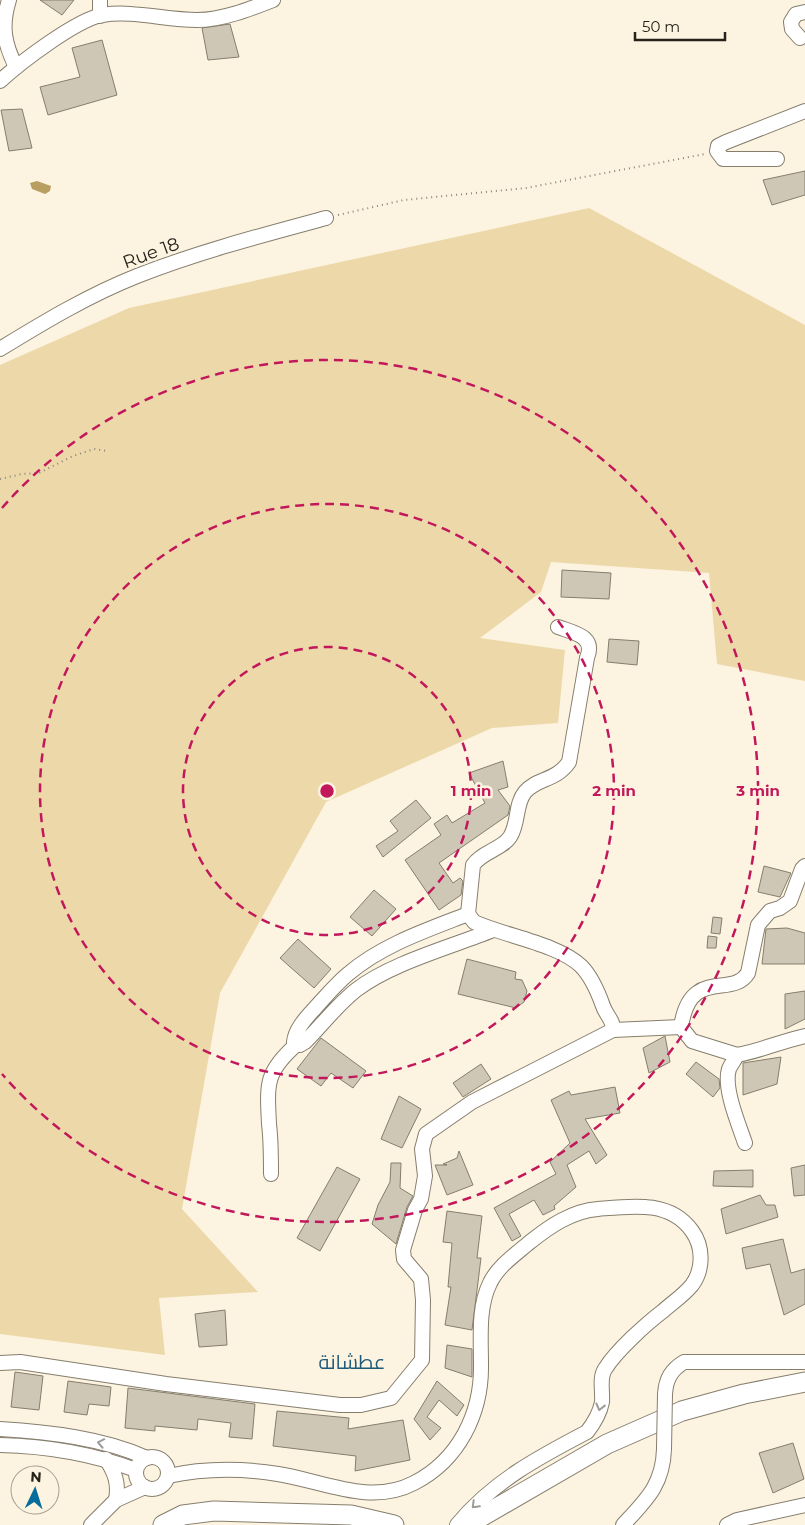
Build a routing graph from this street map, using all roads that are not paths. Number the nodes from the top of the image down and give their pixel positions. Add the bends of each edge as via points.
1 (9, 0) edge
2 (100, 0) edge
3 (274, 0) edge
4 (805, 12) edge
5 (100, 16) junction
6 (800, 38) dead end
7 (16, 67) junction
8 (0, 81) edge
9 (805, 111) edge
10 (778, 160) dead end
11 (326, 218) road end
12 (0, 349) edge
13 (558, 627) dead end
14 (805, 866) edge
15 (468, 914) junction
16 (493, 930) junction
17 (681, 1027) junction
18 (613, 1030) junction
19 (805, 1036) edge
20 (297, 1044) junction
21 (737, 1055) junction
22 (745, 1143) dead end
23 (271, 1174) dead end
24 (805, 1362) edge
25 (0, 1363) edge
26 (805, 1382) edge
27 (0, 1429) edge
28 (0, 1445) edge
29 (147, 1458) junction
30 (106, 1459) junction
31 (164, 1462) junction
32 (206, 1470) junction
33 (168, 1476) junction
34 (140, 1479) junction
35 (119, 1498) junction
36 (805, 1505) edge
37 (91, 1525) edge
38 (163, 1525) edge
39 (394, 1525) edge
40 (457, 1525) edge
41 (467, 1525) edge
42 (623, 1525) edge
43 (727, 1525) edge

1 - 7 street via 3,19 4,34
2 - 5 street
3 - 5 street via 197,20 133,14
4 - 6 street via 796,14 791,22 792,29
5 - 7 street via 85,22
7 - 8 street
9 - 10 street via 726,142 718,146 717,151 723,159
11 - 12 street, Rue 18 via 137,276 63,311
13 - 15 street via 581,636 589,643 590,650 569,762 564,770 525,792 520,800 514,830 508,839 486,852 473,865
14 - 17 street via 790,901 770,911 758,925 744,980 738,984 701,990 683,1011
15 - 16 street via 474,922
15 - 20 street via 387,948 347,974 302,1025 294,1038
16 - 18 street via 563,954 582,967 596,986 606,1013 614,1024
16 - 20 street via 375,978 346,998 306,1042
17 - 18 street
17 - 21 street via 692,1041
18 - 25 street via 472,1102 426,1134 422,1149 424,1176 421,1199 403,1250 404,1259 421,1279 422,1360 391,1398 340,1405 20,1362
19 - 21 street
20 - 23 street via 283,1056 268,1086
21 - 22 street via 729,1070 729,1084
24 - 42 street, bridge via 684,1362 672,1371 666,1385 663,1465 659,1480
26 - 41 main road via 682,1411 607,1444
29 -> 27 street via 119,1447
28 - 30 street
29 - 31 street
29 - 34 street via 142,1460
30 - 34 street
30 - 35 street via 115,1473
31 - 32 street
31 - 33 street
32 - 33 street
32 -> 40 street via 276,1473 371,1493 396,1491 429,1475 444,1463 460,1442 474,1415 480,1392 485,1295 502,1267 546,1228 560,1220 600,1208 667,1210 688,1226 700,1246 698,1273 692,1285 644,1328 603,1372 602,1403 587,1432 500,1482
33 - 34 street via 166,1482 156,1489
34 - 35 street
35 - 37 street
36 - 43 street
38 - 39 main road via 183,1515 214,1511 351,1515

